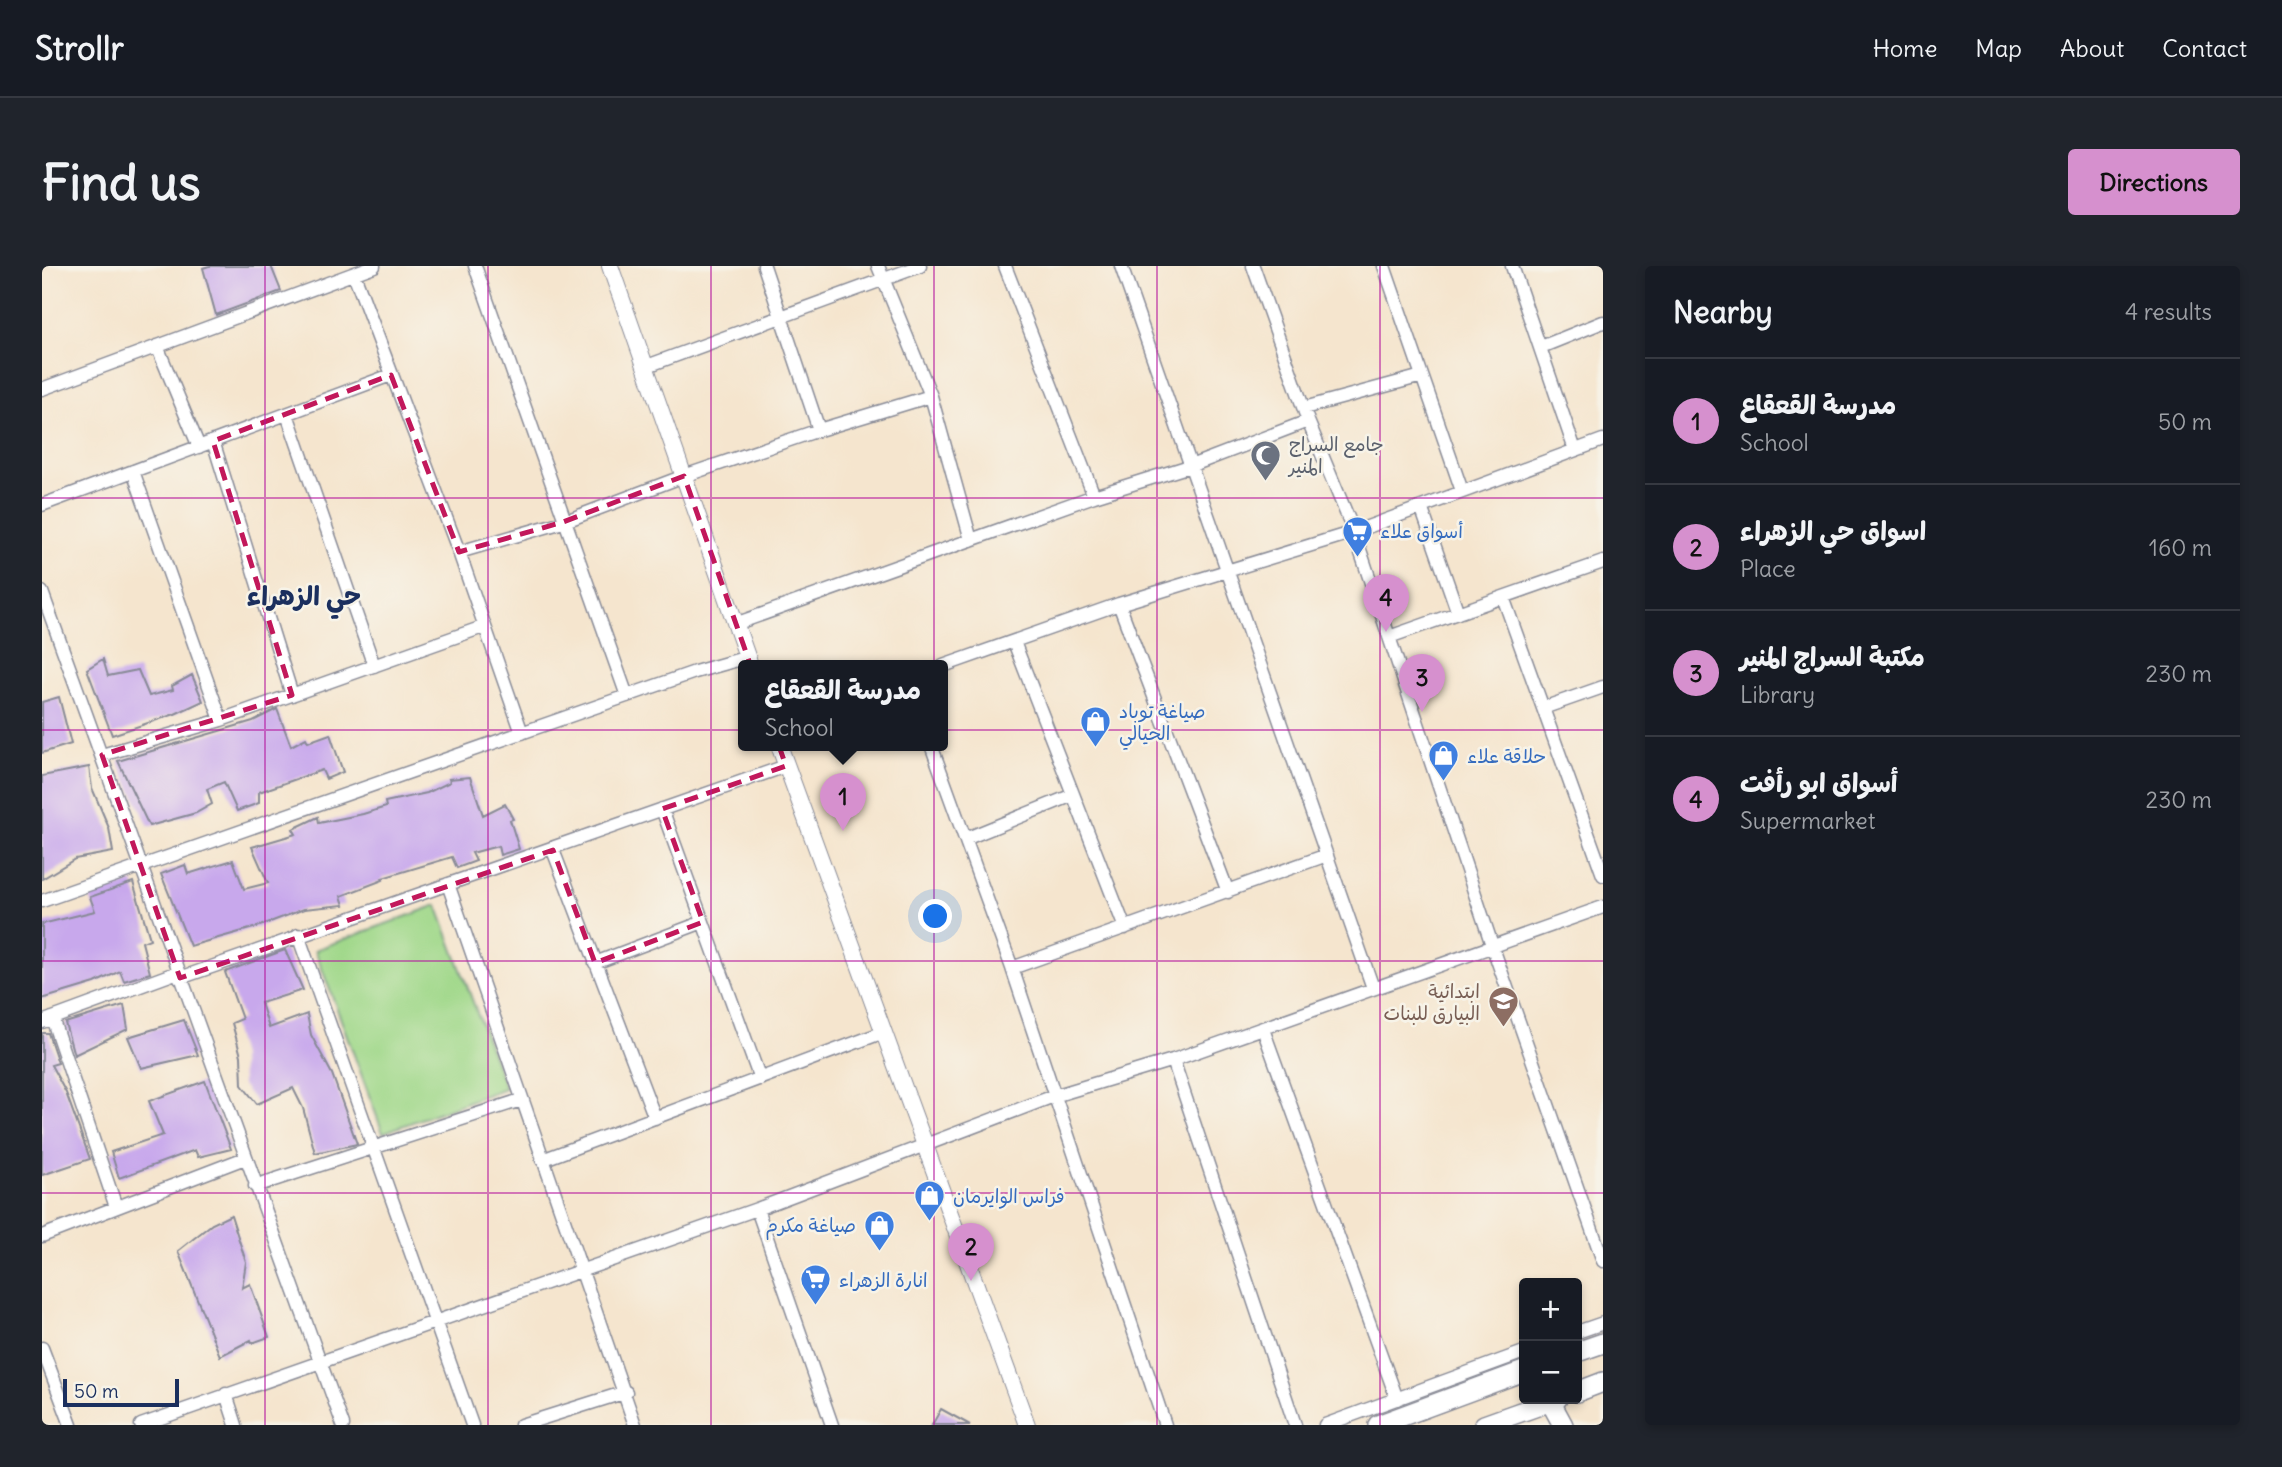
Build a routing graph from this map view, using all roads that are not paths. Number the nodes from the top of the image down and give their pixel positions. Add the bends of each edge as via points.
1 (374, 266) edge
2 (475, 266) edge
3 (610, 266) edge
4 (764, 266) edge
5 (920, 266) edge
6 (1006, 266) edge
7 (1121, 266) edge
8 (1254, 266) edge
9 (1384, 266) edge
10 (1512, 266) edge
11 (880, 272) edge
12 (354, 274) junction
13 (782, 315) junction
14 (1603, 321) edge
15 (157, 346) junction
16 (1541, 347) junction
17 (647, 366) junction
18 (391, 375) junction
19 (1422, 376) junction
20 (42, 388) edge
21 (932, 396) junction
22 (287, 414) junction
23 (1306, 414) junction
24 (819, 430) junction
25 (1603, 440) edge
26 (213, 442) junction
27 (199, 447) junction
28 (1575, 450) junction
29 (1193, 465) junction
30 (133, 471) junction
31 (684, 476) junction
32 (1462, 491) junction
33 (1094, 496) junction
34 (42, 505) edge
35 (1421, 507) junction
36 (563, 522) junction
37 (1354, 532) junction
38 (971, 540) junction
39 (459, 552) junction
40 (1603, 562) edge
41 (1226, 570) junction
42 (42, 592) edge
43 (1503, 597) junction
44 (1119, 604) junction
45 (1458, 613) junction
46 (735, 624) junction
47 (483, 627) junction
48 (1389, 637) junction
49 (1014, 642) junction
50 (749, 660) edge
51 (738, 664) edge
52 (948, 664) edge
53 (374, 666) junction
54 (1603, 687) edge
55 (292, 695) junction
56 (627, 696) junction
57 (1543, 708) junction
58 (221, 720) junction
59 (522, 733) junction
60 (781, 751) edge
61 (933, 751) edge
62 (102, 755) junction
63 (786, 766) junction
64 (1073, 795) junction
65 (662, 809) junction
66 (965, 839) junction
67 (552, 850) junction
68 (1327, 855) junction
69 (141, 866) junction
70 (1603, 875) edge
71 (448, 884) junction
72 (1228, 892) junction
73 (42, 901) edge
74 (1603, 907) edge
75 (703, 922) junction
76 (1125, 928) junction
77 (298, 936) junction
78 (1493, 948) junction
79 (595, 963) junction
80 (1012, 968) junction
81 (179, 975) junction
82 (1373, 988) junction
83 (47, 1020) edge
84 (1263, 1028) junction
85 (884, 1032) junction
86 (1173, 1060) junction
87 (760, 1079) junction
88 (1054, 1097) junction
89 (521, 1100) junction
90 (655, 1118) junction
91 (926, 1145) junction
92 (374, 1147) junction
93 (244, 1158) junction
94 (542, 1160) junction
95 (255, 1186) junction
96 (116, 1207) junction
97 (757, 1209) junction
98 (1598, 1232) edge
99 (42, 1236) edge
100 (1603, 1261) edge
101 (582, 1269) junction
102 (436, 1322) junction
103 (1603, 1323) edge
104 (1582, 1330) edge
105 (1603, 1343) edge
106 (42, 1348) edge
107 (1582, 1350) edge
108 (1519, 1354) edge
109 (322, 1363) junction
110 (1519, 1373) edge
111 (1603, 1382) edge
112 (1582, 1390) edge
113 (626, 1392) junction
114 (226, 1394) junction
115 (1396, 1399) junction
116 (1543, 1404) edge
117 (1555, 1404) edge
118 (71, 1425) edge
119 (141, 1425) edge
120 (236, 1425) edge
121 (343, 1425) edge
122 (472, 1425) edge
123 (521, 1425) edge
124 (635, 1425) edge
125 (832, 1425) edge
126 (1027, 1425) edge
127 (1165, 1425) edge
128 (1295, 1425) edge
129 (1325, 1425) edge
130 (1378, 1425) edge
131 (1483, 1425) edge
132 (1563, 1425) edge

1 - 12 street
2 - 36 street
3 - 17 street
4 - 13 street
5 - 11 street
6 - 33 street
7 - 29 street
8 - 23 street
9 - 19 street
10 - 16 street
11 - 13 street
11 - 21 street
12 - 15 street
12 - 18 street
13 - 17 street
13 - 24 street
14 - 16 street
15 - 20 street
15 - 27 street
16 - 28 street
17 - 31 street
18 - 22 street
18 - 39 street
19 - 23 street
19 - 32 street
21 - 24 street
21 - 38 street
22 - 26 street
22 - 53 street
23 - 29 street
23 - 37 street
24 - 31 street
25 - 28 street
26 - 27 street
26 - 55 street
27 - 30 street
28 - 32 street
29 - 33 street
29 - 41 street
30 - 34 street
30 - 58 street
31 - 36 street
31 - 46 street
32 - 35 street
33 - 38 street
35 - 37 street
35 - 45 street
36 - 39 street
36 - 56 street
37 - 41 street
37 - 48 street
38 - 46 street
39 - 47 street
40 - 43 street
41 - 44 street
41 - 68 street
42 - 62 street
43 - 45 street
43 - 57 street
44 - 49 street
44 - 72 street
45 - 48 street
46 - 50 street
47 - 53 street
47 - 59 street
48 - 78 street
49 - 52 street
49 - 64 street
51 - 56 street
53 - 55 street
54 - 57 street
55 - 58 street
56 - 59 street
57 - 70 street
58 - 62 street
59 - 69 street
60 - 63 street
61 - 66 street
62 - 69 street
63 - 65 street
63 - 85 street
64 - 66 street
64 - 76 street
65 - 67 street
65 - 75 street
66 - 80 street
67 - 71 street
67 - 79 street
68 - 72 street
68 - 82 street
69 - 73 street
69 - 81 street
71 - 77 street
71 - 89 street
72 - 76 street
74 - 78 street
75 - 79 street
75 - 87 street
76 - 80 street
77 - 81 street
77 - 92 street
78 - 82 street
78 - 98 street
79 - 90 street
80 - 88 street
81 - 83 street
81 - 93 street
82 - 84 street
83 - 96 street
84 - 86 street
84 - 115 street
85 - 87 street
85 - 91 street
86 - 88 street
86 - 128 street
87 - 90 street
88 - 91 street
88 - 127 street
89 - 92 street
89 - 94 street
90 - 94 street
91 - 97 street
91 - 126 street
92 - 95 street
92 - 102 street
93 - 95 street
93 - 96 street
94 - 101 street
95 - 109 street
96 - 99 street
97 - 101 street
97 - 125 street
98 - 100 street
101 - 102 street
101 - 113 street
102 - 109 street
102 - 122 street
103 - 104 street
105 - 107 main road
106 - 118 street
108 - 115 street
109 - 114 street
109 - 121 street
110 - 130 main road
111 - 112 main road
113 - 123 street
113 - 124 street
114 - 119 street
114 - 120 street
115 - 129 street
116 - 131 main road
117 - 132 main road

